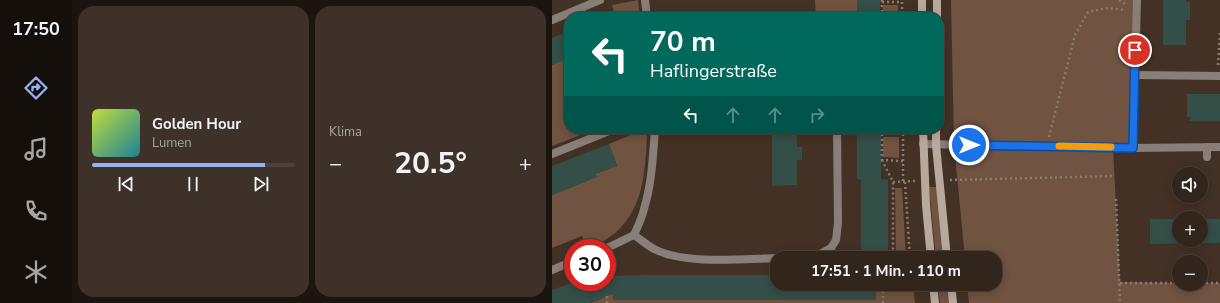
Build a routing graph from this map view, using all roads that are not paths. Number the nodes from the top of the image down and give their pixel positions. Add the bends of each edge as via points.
1 (600, 0) edge
2 (645, 0) edge
3 (922, 0) edge
4 (937, 0) edge
5 (1137, 0) edge
6 (571, 12) edge
7 (646, 12) edge
8 (922, 12) edge
9 (937, 12) edge
10 (564, 15) edge
11 (552, 20) edge
12 (1134, 76) junction
13 (1219, 76) edge
14 (602, 134) edge
15 (655, 134) edge
16 (837, 134) edge
17 (923, 134) edge
18 (936, 134) edge
19 (923, 144) junction
20 (936, 145) junction
21 (1133, 148) junction
22 (1207, 148) junction
23 (1220, 148) edge
24 (552, 154) edge
25 (1207, 157) dead end
26 (634, 235) junction
27 (616, 244) edge
28 (826, 251) edge
29 (930, 251) edge
30 (946, 251) edge
31 (770, 258) edge
32 (564, 265) edge
33 (552, 270) edge
34 (934, 291) edge
35 (951, 291) edge
36 (935, 303) edge
37 (953, 303) edge

1 - 6 street
2 - 7 street
3 - 8 street
4 - 9 street
5 - 12 street
10 - 11 street
12 - 13 street
12 - 21 street
14 - 24 street
15 - 26 street via 647,195
16 - 28 street via 838,223 836,240
17 - 19 street
18 - 20 street
19 - 20 street
19 - 29 street
20 - 21 street
20 - 30 street
21 - 22 street
22 - 23 street
22 - 25 street
26 - 27 street
26 - 31 street via 654,249 677,256 702,259
32 - 33 street
34 - 36 street
35 - 37 street

